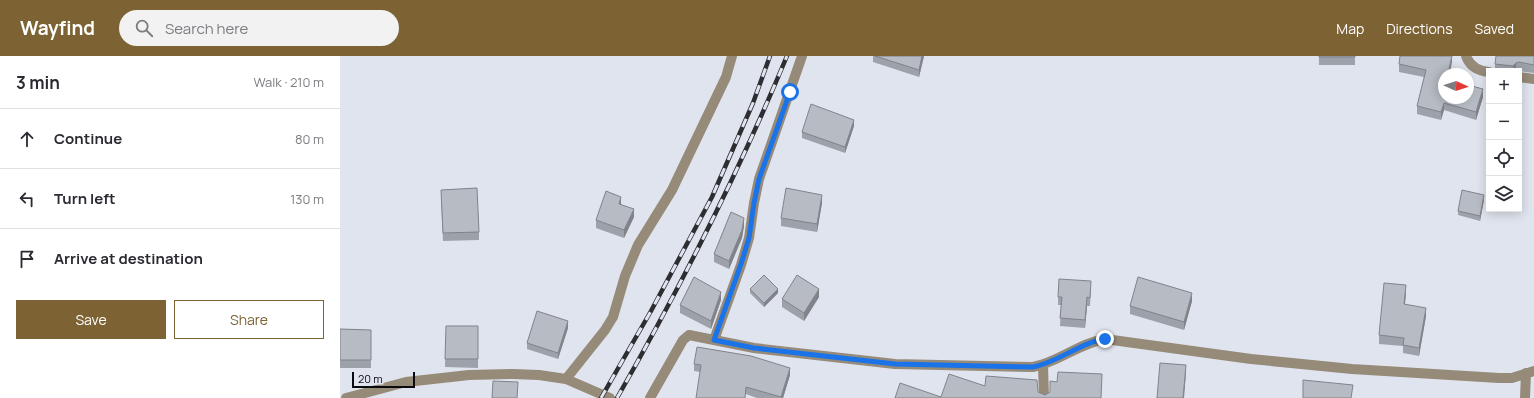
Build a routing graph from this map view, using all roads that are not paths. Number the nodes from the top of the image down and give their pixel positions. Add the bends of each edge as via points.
1 (732, 56) edge
2 (802, 56) edge
3 (1466, 56) edge
4 (1486, 71) edge
5 (1522, 77) edge
6 (1534, 79) edge
7 (714, 340) junction
8 (1043, 365) junction
9 (1530, 372) edge
10 (566, 379) junction
11 (346, 398) edge
12 (610, 398) edge
13 (650, 398) edge
14 (1044, 398) edge
15 (1526, 398) edge

1 - 10 street via 726,77 672,190 635,251 613,317
2 - 7 street via 759,179 748,244
3 - 4 street via 1474,67
5 - 6 street
7 - 8 street via 754,348 895,364 1033,367
7 - 13 street via 688,335
8 - 9 street via 1087,343 1105,339 1251,359 1352,369 1499,378 1512,378
8 - 14 street
9 - 15 street
10 - 11 street via 513,374 436,378 406,382
10 - 12 street

